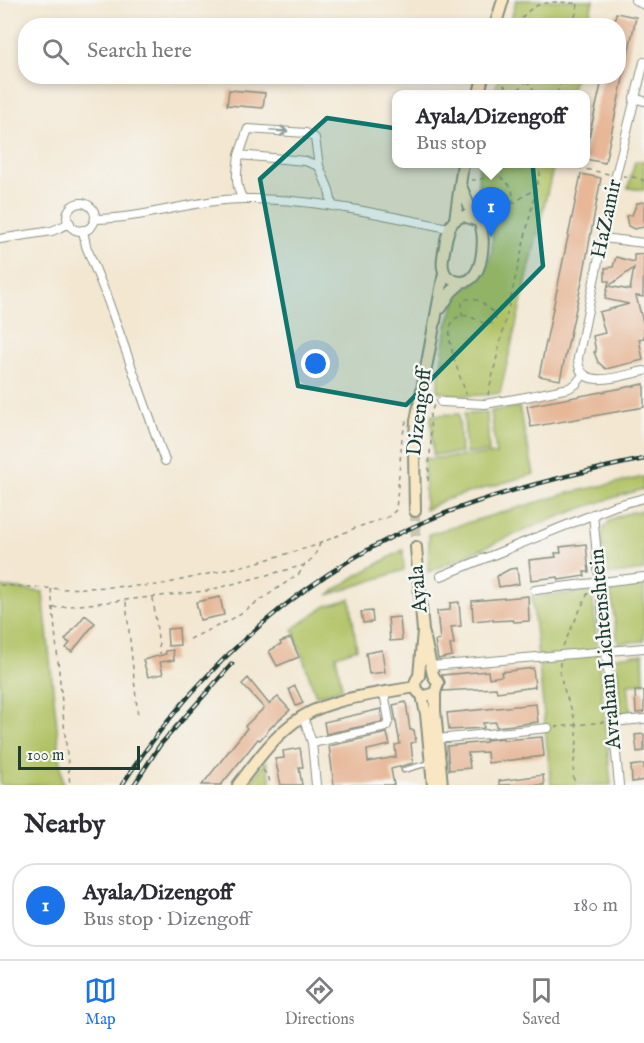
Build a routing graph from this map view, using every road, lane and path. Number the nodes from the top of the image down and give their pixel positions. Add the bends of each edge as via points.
1 (503, 0) edge
2 (579, 0) edge
3 (635, 0) edge
4 (578, 4) junction
5 (644, 5) edge
6 (497, 18) edge
7 (523, 18) edge
8 (575, 18) edge
9 (644, 62) edge
10 (634, 98) junction
11 (644, 101) edge
12 (239, 155) junction
13 (319, 166) junction
14 (462, 168) edge
15 (490, 168) edge
16 (541, 168) edge
17 (580, 168) edge
18 (616, 175) junction
19 (499, 177) junction
20 (459, 180) junction
21 (644, 181) edge
22 (536, 188) junction
23 (243, 199) junction
24 (512, 204) junction
25 (332, 205) junction
26 (474, 218) junction
27 (95, 219) junction
28 (69, 224) junction
29 (452, 224) junction
30 (483, 229) junction
31 (83, 230) junction
32 (603, 238) junction
33 (0, 240) edge
34 (644, 243) edge
35 (444, 273) junction
36 (462, 282) junction
37 (438, 314) junction
38 (462, 316) junction
39 (644, 371) edge
40 (583, 375) junction
41 (441, 402) joint
42 (467, 404) junction
43 (486, 404) junction
44 (165, 461) dead end
45 (428, 481) dead end
46 (644, 498) edge
47 (396, 510) dead end
48 (415, 511) tunnel mouth
49 (593, 514) junction
50 (320, 544) junction
51 (416, 547) tunnel mouth
52 (305, 565) junction
53 (441, 576) dead end
54 (644, 577) edge
55 (600, 582) junction
56 (590, 583) junction
57 (0, 585) edge
58 (51, 588) junction
59 (535, 590) dead end
60 (153, 598) junction
61 (126, 601) junction
62 (53, 609) junction
63 (423, 631) junction
64 (190, 639) dead end
65 (644, 648) edge
66 (606, 651) junction
67 (160, 654) dead end
68 (561, 656) junction
69 (432, 671) junction
70 (419, 676) junction
71 (418, 691) junction
72 (384, 693) junction
73 (435, 693) junction
74 (303, 716) junction
75 (138, 717) dead end
76 (644, 719) edge
77 (613, 722) junction
78 (575, 724) junction
79 (548, 728) joint
80 (437, 739) junction
81 (312, 743) junction
82 (255, 762) junction
83 (430, 763) junction
84 (404, 770) dead end
85 (70, 785) edge
86 (238, 785) edge
87 (270, 785) edge
88 (316, 785) edge
89 (433, 785) edge
90 (442, 785) edge
91 (575, 785) edge
92 (619, 785) edge

1 - 6 street
2 - 4 path
3 - 5 street
4 - 7 path via 539,2
4 - 8 path
9 - 10 street, HaZamir
10 - 11 street
10 - 18 street, HaZamir
12 - 13 street via 305,161
12 -> 13 street via 248,129 306,133 315,138
12 - 23 street via 236,180
13 - 25 street
14 - 20 street
15 - 19 path
16 - 22 path
17 - 18 path
18 - 21 path
18 - 32 street, HaZamir
19 - 20 path
19 - 24 path via 508,184
20 - 26 street
20 - 29 street
22 - 24 path
22 - 43 path
23 - 25 street
23 - 27 street
24 - 30 path via 500,221
25 - 29 street
26 - 29 street via 464,216
26 - 30 street
27 - 28 street via 92,208 81,203 71,209
27 - 31 street via 92,226
28 - 31 street
28 - 33 street
29 - 35 street, Dizengoff via 442,262
30 - 36 street, Dizengoff via 478,269 472,278
31 - 44 street
32 - 34 street
32 - 40 street, HaZamir via 578,358
35 - 36 street
35 - 37 street, Dizengoff
36 - 37 street, Dizengoff
37 - 48 street, Dizengoff via 416,421
38 - 38 path via 484,325 496,320 494,313 474,298 462,302
38 - 42 path via 450,326 448,341
39 - 40 street via 601,379
40 - 43 street via 569,388
41 - 42 street
41 - 45 path via 434,405 430,415
42 - 43 street
46 - 49 street
47 - 50 path via 388,517
49 - 53 street
49 - 55 street, Avraham Lichtenshtein
50 - 52 path
50 - 58 path via 160,585
51 - 63 street, Ayala
52 - 60 path via 206,591
52 - 64 path via 299,574 232,619
54 - 55 street
55 - 56 street
55 - 66 street, Avraham Lichtenshtein
56 - 59 street
56 - 68 path
57 - 58 path
58 - 62 path
60 - 61 path
60 - 67 path
61 - 62 path
61 - 75 path
62 - 85 path
63 - 69 street, Ayala
63 - 70 street, Ayala
65 - 66 street
66 - 68 street
66 - 77 street, Avraham Lichtenshtein
68 - 69 street
68 - 78 path via 561,682
69 - 70 street
69 - 73 street via 438,683
70 - 71 street
71 - 72 street
71 - 73 street via 429,696
71 - 83 street via 426,714
72 - 74 street via 334,703
72 - 81 street via 386,727
73 - 80 street
74 - 81 street
74 - 82 street
76 - 77 street
77 - 78 path
77 - 92 street, Avraham Lichtenshtein
78 - 79 path
78 - 91 path
79 - 80 street
80 - 90 street
81 - 88 street
82 - 86 street
82 - 87 path
83 - 84 lane
83 - 89 street

